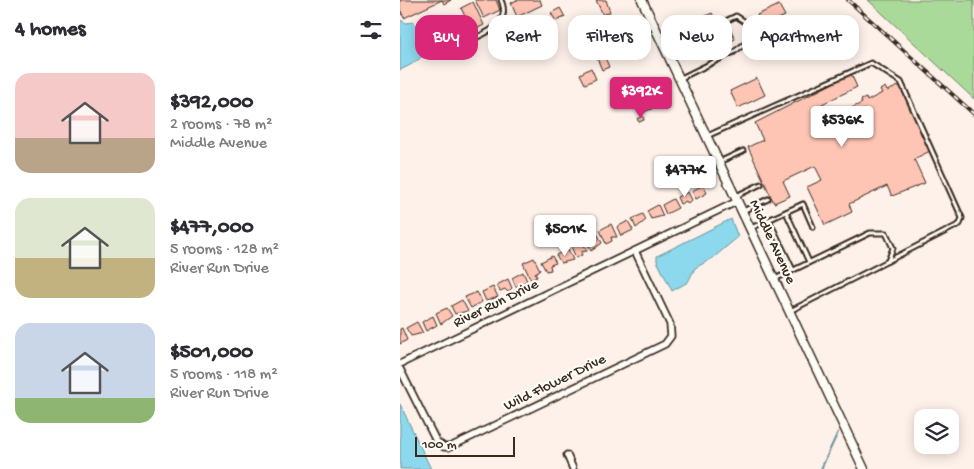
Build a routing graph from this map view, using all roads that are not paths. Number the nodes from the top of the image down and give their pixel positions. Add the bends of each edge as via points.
1 (501, 0) edge
2 (642, 0) edge
3 (732, 18) edge
4 (478, 35) edge
5 (661, 41) edge
6 (732, 53) edge
7 (670, 60) edge
8 (717, 60) edge
9 (679, 78) junction
10 (706, 136) junction
11 (743, 151) dead end
12 (719, 162) junction
13 (761, 184) dead end
14 (736, 199) junction
15 (768, 199) dead end
16 (742, 211) junction
17 (786, 212) junction
18 (768, 220) junction
19 (750, 228) junction
20 (813, 228) dead end
21 (634, 251) junction
22 (888, 261) junction
23 (809, 262) junction
24 (793, 270) junction
25 (774, 279) junction
26 (790, 311) junction
27 (400, 364) edge
28 (400, 369) edge
29 (567, 455) dead end
30 (573, 469) edge
31 (864, 469) edge

1 - 4 lane via 505,10 503,20
2 - 5 street, Middle Avenue
3 - 6 lane via 736,16 747,23 752,38
7 - 9 street, Middle Avenue
8 - 9 lane
9 - 10 street, Middle Avenue
10 - 12 street, Middle Avenue
10 - 22 lane via 872,63 888,72 901,82 962,218 960,224
11 - 12 lane
12 - 14 street, Middle Avenue
13 - 14 lane
14 - 16 street, Middle Avenue
14 - 21 street, River Run Drive
15 - 16 lane
16 - 19 street, Middle Avenue
17 - 18 lane
17 - 20 lane via 802,204
17 - 23 lane
18 - 19 lane
18 - 24 lane
19 - 25 street, Middle Avenue
21 - 27 street, River Run Drive
21 - 28 street, Wild Flower Drive via 670,324 671,336 666,344 450,448 436,441
22 - 23 lane via 893,248 886,233 870,233
22 - 26 lane
23 - 24 lane
24 - 25 lane
25 - 26 street, Middle Avenue
26 - 31 street, Middle Avenue
29 - 30 street

